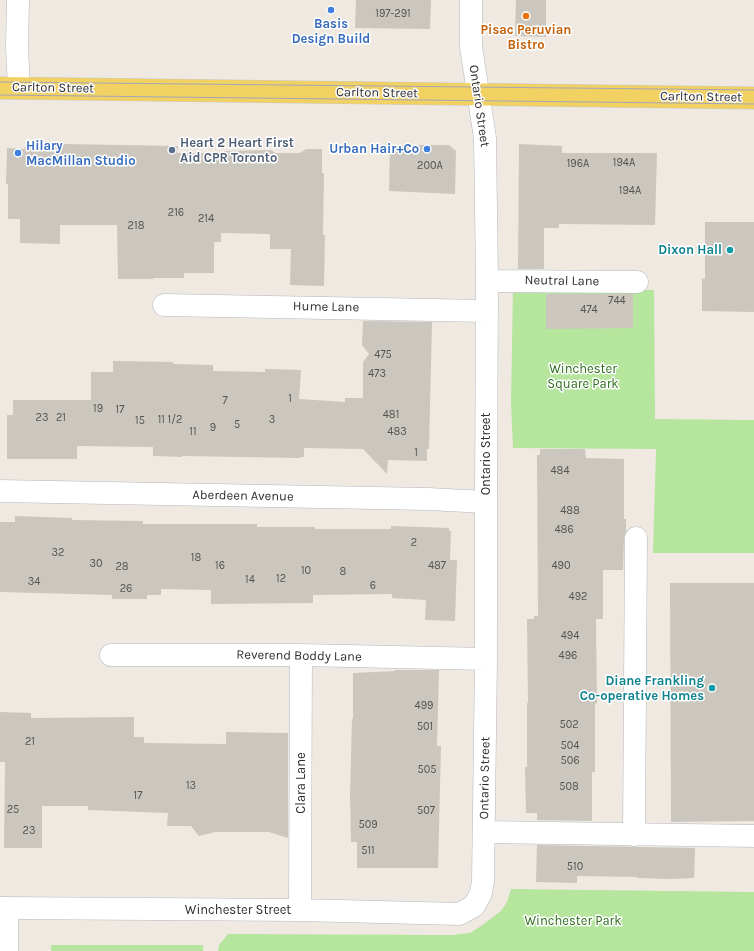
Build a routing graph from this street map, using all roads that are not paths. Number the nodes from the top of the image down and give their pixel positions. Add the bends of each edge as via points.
1 (18, 0) edge
2 (471, 0) edge
3 (9, 88) edge
4 (478, 94) junction
5 (754, 98) edge
6 (487, 281) junction
7 (637, 282) dead end
8 (164, 305) dead end
9 (487, 311) junction
10 (0, 491) edge
11 (486, 502) junction
12 (636, 538) dead end
13 (111, 655) dead end
14 (301, 655) junction
15 (486, 659) junction
16 (484, 832) junction
17 (634, 835) junction
18 (754, 836) edge
19 (474, 906) joint
20 (4, 908) edge
21 (300, 910) junction
22 (7, 951) edge

1 - 3 street via 17,47
2 - 4 street, Ontario Street via 470,47
3 - 4 main road, Carlton Street
4 - 5 main road, Carlton Street
4 - 6 street, Ontario Street via 485,138
6 - 7 street, Neutral Lane
6 - 9 street, Ontario Street
8 - 9 street, Hume Lane
9 - 11 street, Ontario Street
10 - 11 street, Aberdeen Avenue
11 - 15 street, Ontario Street
12 - 17 street
13 - 14 street, Reverend Boddy Lane
14 - 15 street, Reverend Boddy Lane
14 - 21 street, Clara Lane
15 - 16 street, Ontario Street
16 - 17 street
16 - 19 street, Ontario Street via 483,882 481,894
17 - 18 street
19 - 21 street, Winchester Street via 459,914
20 - 21 street, Winchester Street
20 - 22 street

